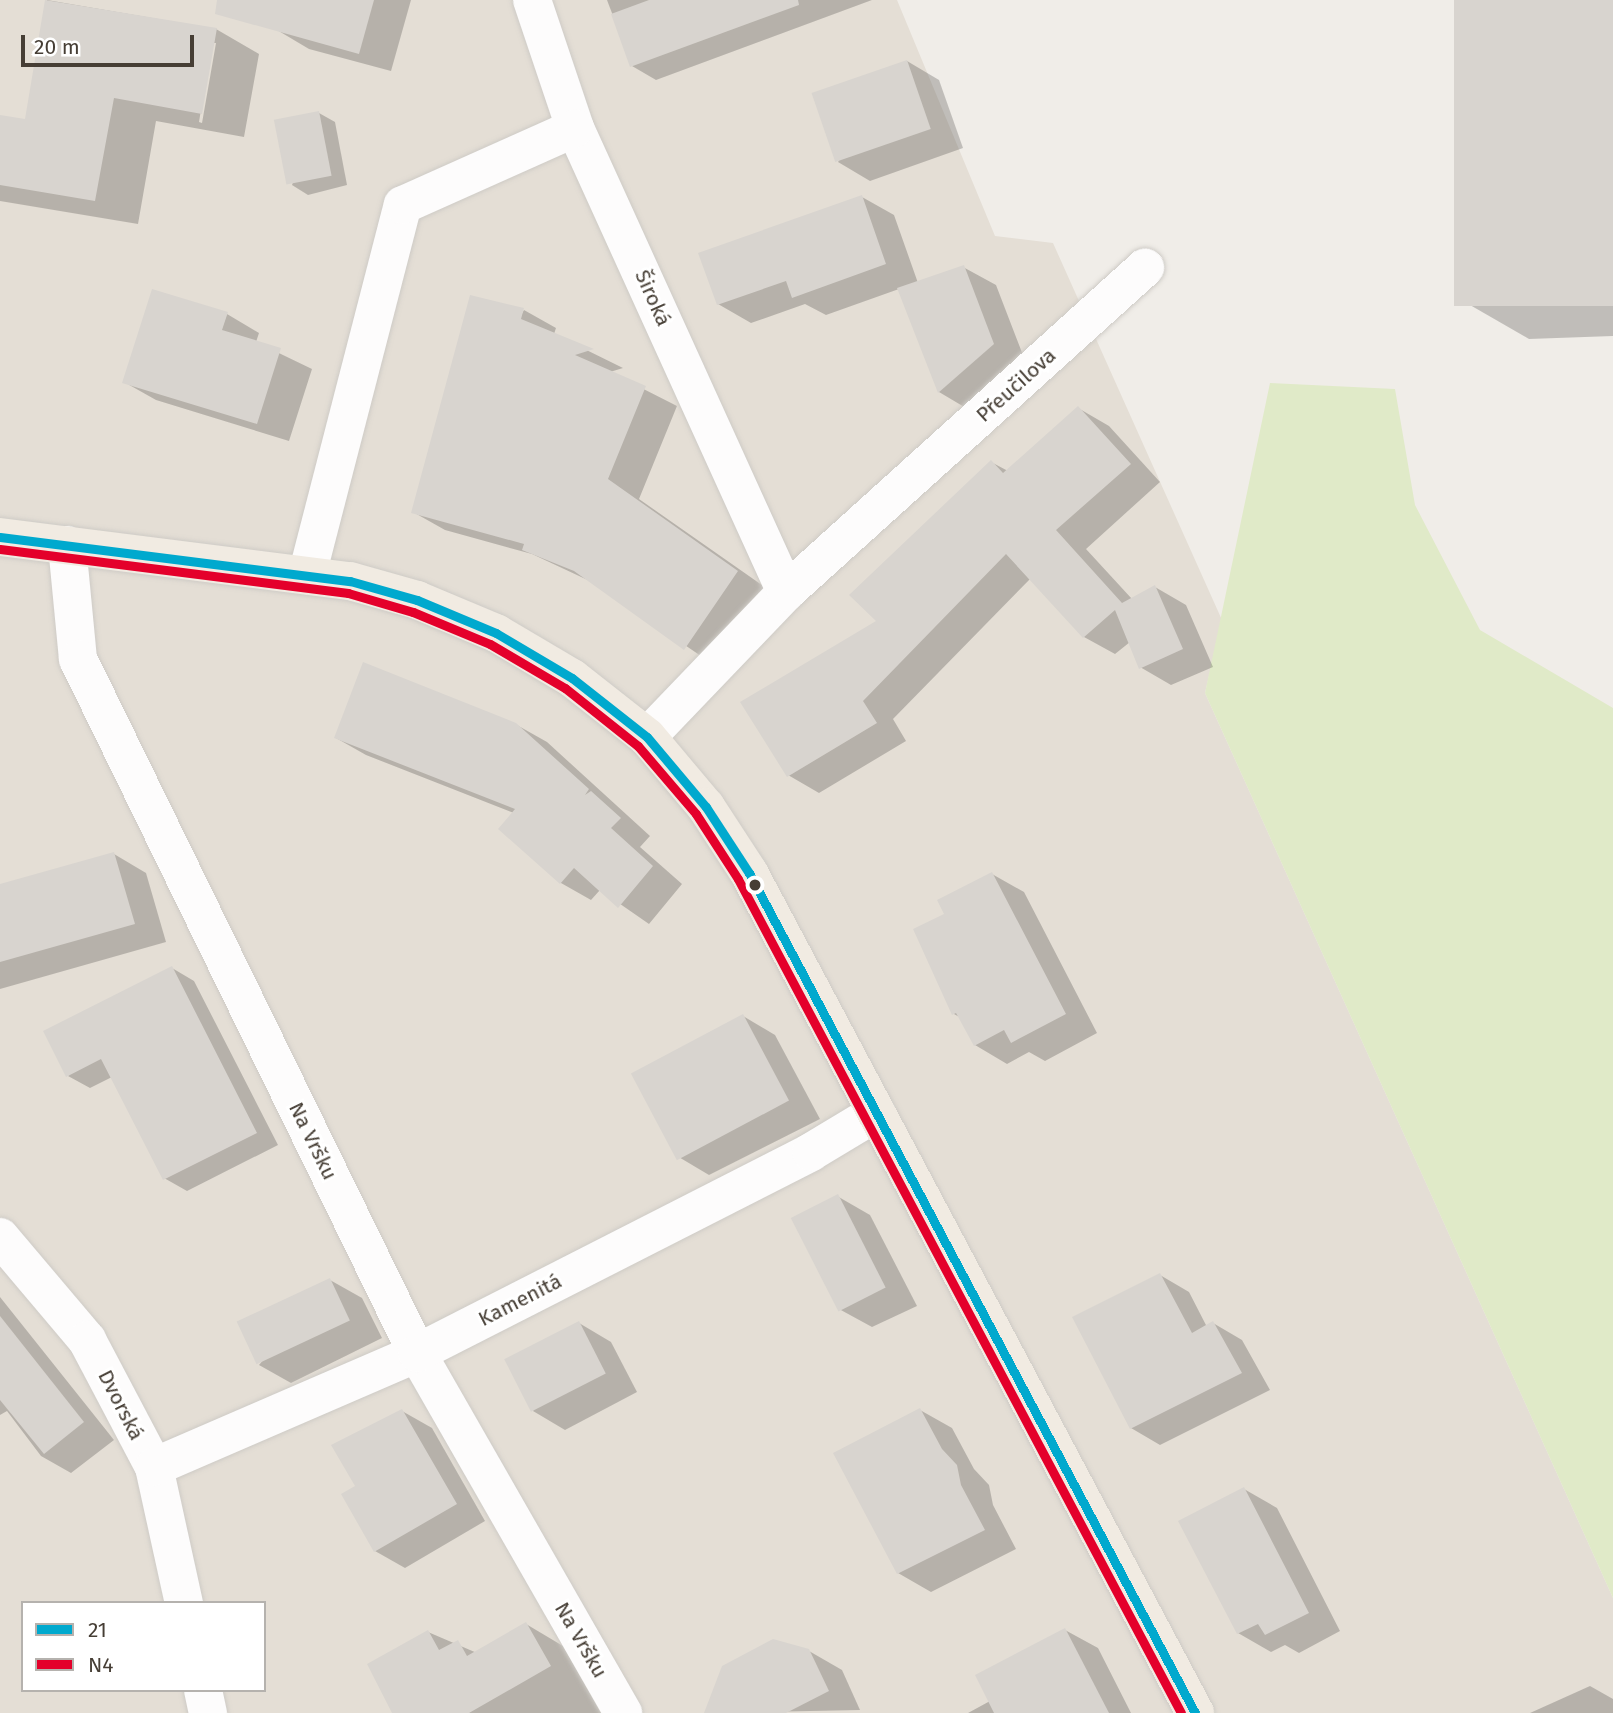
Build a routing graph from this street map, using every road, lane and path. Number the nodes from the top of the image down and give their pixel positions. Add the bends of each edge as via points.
1 (532, 0) edge
2 (575, 128) junction
3 (1145, 268) dead end
4 (0, 537) edge
5 (66, 545) junction
6 (307, 575) junction
7 (786, 592) junction
8 (647, 737) junction
9 (876, 1113) junction
10 (0, 1237) edge
11 (416, 1353) junction
12 (154, 1467) junction
13 (184, 1601) edge
14 (203, 1692) edge
15 (208, 1713) edge
16 (623, 1713) edge
17 (1195, 1713) edge

1 - 2 street, Široká
2 - 6 street via 403,205
2 - 7 street, Široká
3 - 7 street, Přeučilova
4 - 5 main road
5 - 6 main road
5 - 11 street, Na Vršku via 78,659
6 - 8 main road via 350,581 418,600 496,633 572,678
7 - 8 street, Přeučilova
8 - 9 main road via 706,807 749,873
9 - 11 street, Kamenitá via 811,1152
9 - 17 main road
10 - 12 street, Dvorská via 88,1340
11 - 12 street, Kamenitá
11 - 16 street, Na Vršku
12 - 13 street, Dvorská
14 - 15 street

